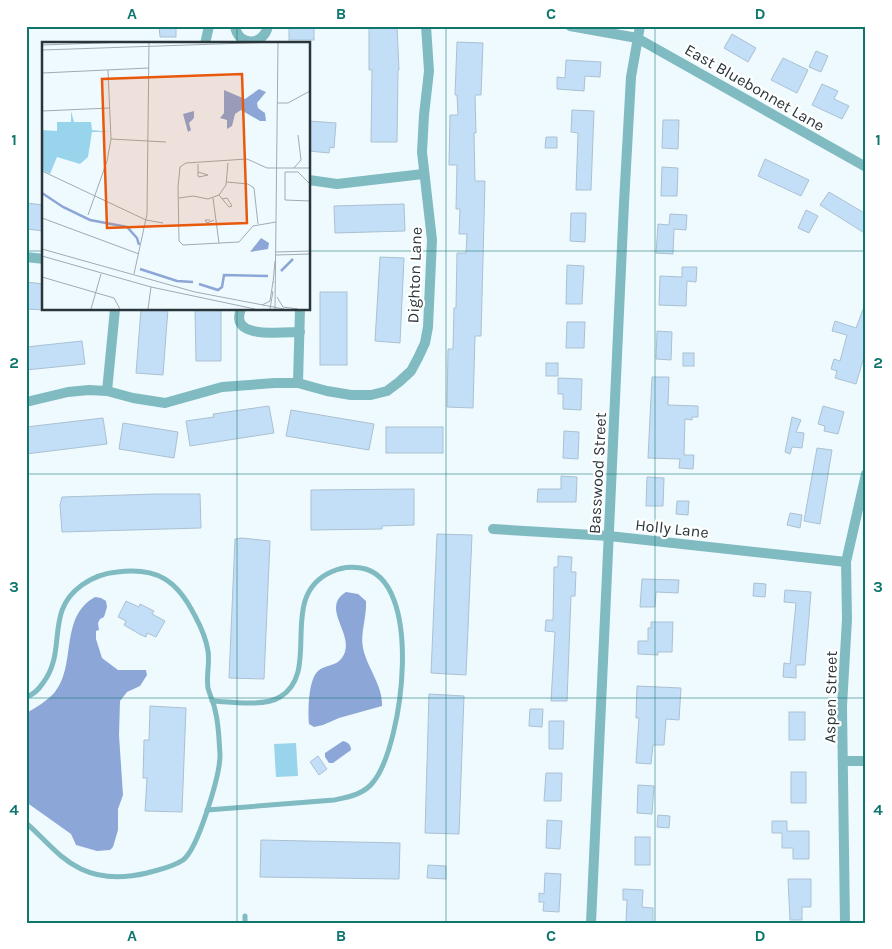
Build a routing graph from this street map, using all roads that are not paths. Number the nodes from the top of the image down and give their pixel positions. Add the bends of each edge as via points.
1 (209, 26) edge
2 (235, 26) edge
3 (268, 26) edge
4 (426, 26) edge
5 (570, 26) edge
6 (640, 26) edge
7 (638, 38) junction
8 (205, 42) edge
9 (866, 168) edge
10 (423, 174) junction
11 (310, 180) edge
12 (26, 257) edge
13 (42, 259) edge
14 (115, 310) edge
15 (241, 310) edge
16 (300, 310) edge
17 (300, 332) junction
18 (298, 383) junction
19 (107, 391) junction
20 (26, 402) edge
21 (866, 474) edge
22 (493, 529) dead end
23 (609, 536) junction
24 (846, 562) junction
25 (26, 697) edge
26 (212, 701) junction
27 (844, 761) junction
28 (866, 761) edge
29 (207, 810) junction
30 (26, 823) edge
31 (245, 916) dead end
32 (245, 923) edge
33 (591, 923) edge
34 (845, 923) edge

1 - 8 street
2 - 3 street via 242,40 253,42 263,38
4 - 10 street, Dighton Lane via 429,71
5 - 7 street, East Bluebonnet Lane
6 - 7 street, Basswood Street
7 - 9 street, East Bluebonnet Lane
7 - 23 street, Basswood Street via 631,77
10 - 11 street via 337,184
10 - 18 street, Dighton Lane via 432,240 429,307 425,343 414,365 387,391 371,395 327,392
12 - 13 street
14 - 19 street
15 - 17 street via 242,326 249,331
16 - 17 street
17 - 18 street
18 - 19 street, Dighton Lane via 222,387 165,403
19 - 20 street, Dighton Lane via 68,392
21 - 24 street, Aspen Street
22 - 23 street, Holly Lane
23 - 24 street, Holly Lane
23 - 33 street, Basswood Street
24 - 27 street, Aspen Street via 847,619 842,706
25 - 26 lane via 31,696 49,675 54,663 62,606 70,596 98,576 131,570 149,572 173,584 190,606 206,639 208,688
26 - 29 lane via 216,710 220,756
26 - 29 lane via 264,702 279,698 290,690 297,679 305,601 324,575 343,568 362,568 374,573 392,592 402,643 401,699 390,746 374,782 364,791 334,800
27 - 28 street
27 - 34 street, Aspen Street
29 - 30 lane via 184,860 130,877 113,877 83,870 59,855
31 - 32 lane

